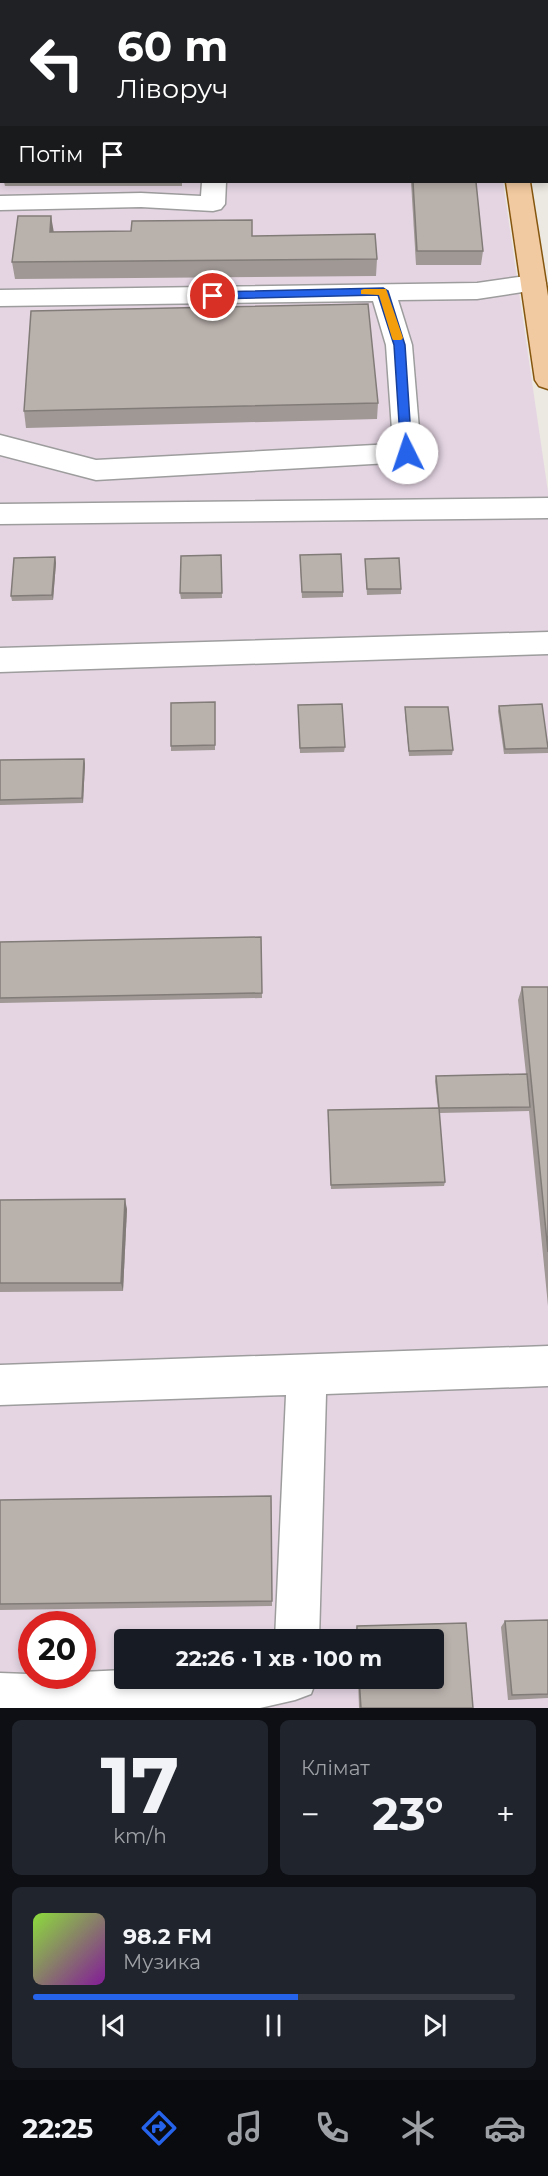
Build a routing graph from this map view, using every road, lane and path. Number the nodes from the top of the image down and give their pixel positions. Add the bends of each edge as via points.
1 (214, 183) edge
2 (518, 183) edge
3 (0, 203) edge
4 (533, 284) junction
5 (383, 291) junction
6 (0, 298) edge
7 (548, 380) edge
8 (0, 444) edge
9 (548, 508) edge
10 (0, 514) edge
11 (548, 643) edge
12 (0, 660) edge
13 (548, 1366) edge
14 (307, 1374) junction
15 (0, 1385) edge
16 (297, 1629) edge
17 (199, 1689) edge
18 (0, 1695) edge

1 - 3 lane via 213,204 141,200
2 - 4 main road
4 - 5 lane via 477,291
4 - 7 main road
5 - 6 lane
5 - 8 lane via 399,345 407,453 96,470
9 - 10 lane
11 - 12 lane
13 - 14 lane
14 - 15 lane
14 - 16 lane
17 - 18 lane via 38,1697

